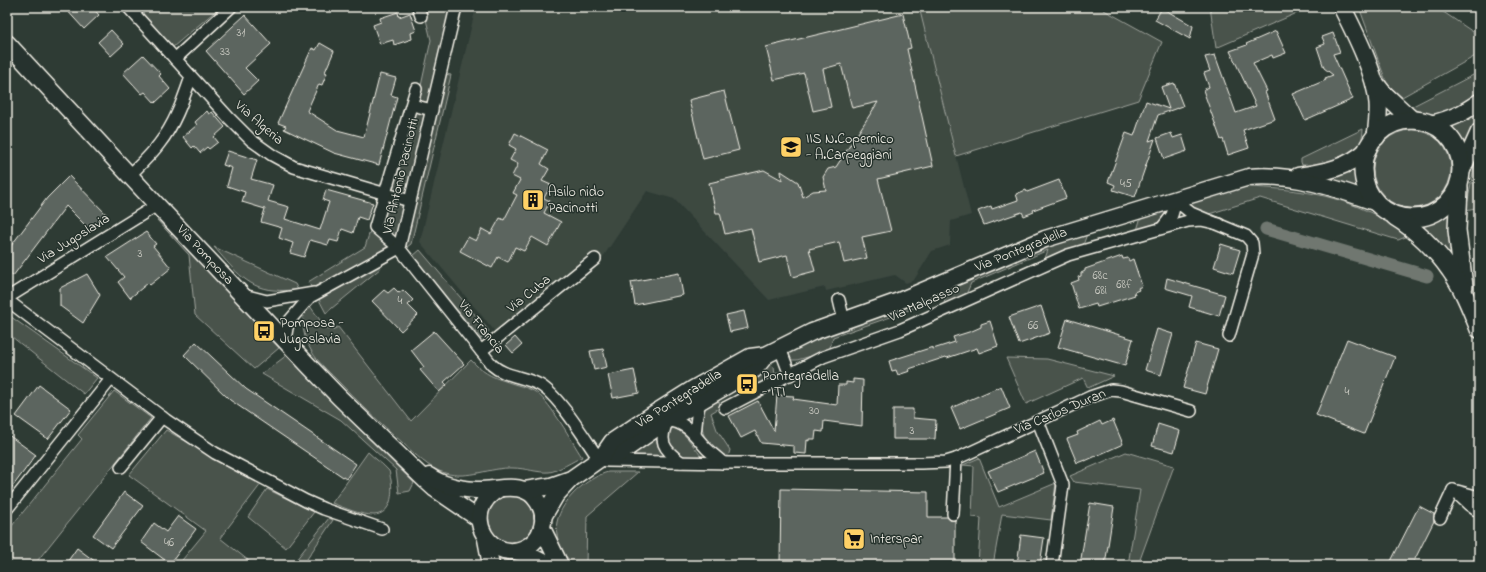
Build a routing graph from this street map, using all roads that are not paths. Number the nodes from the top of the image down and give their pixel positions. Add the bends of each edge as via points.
1 (128, 7) edge
2 (231, 7) edge
3 (456, 7) edge
4 (1342, 7) edge
5 (1350, 7) edge
6 (1353, 29) junction
7 (7, 43) edge
8 (175, 59) junction
9 (191, 77) junction
10 (1375, 83) junction
11 (416, 89) dead end
12 (1479, 102) edge
13 (412, 105) junction
14 (432, 110) junction
15 (1412, 120) junction
16 (1431, 124) junction
17 (1479, 132) edge
18 (1372, 143) junction
19 (130, 176) junction
20 (1285, 178) junction
21 (1460, 178) junction
22 (386, 193) junction
23 (1177, 198) junction
24 (410, 201) junction
25 (157, 205) junction
26 (1382, 207) junction
27 (1219, 224) junction
28 (1162, 228) junction
29 (399, 248) junction
30 (596, 259) dead end
31 (315, 293) junction
32 (241, 294) junction
33 (1465, 296) junction
34 (7, 299) edge
35 (839, 300) dead end
36 (844, 321) junction
37 (1479, 329) edge
38 (1229, 336) dead end
39 (285, 340) junction
40 (780, 348) junction
41 (481, 351) junction
42 (766, 355) junction
43 (790, 375) junction
44 (112, 379) junction
45 (700, 401) junction
46 (725, 408) dead end
47 (1191, 411) dead end
48 (665, 414) junction
49 (162, 417) junction
50 (1038, 421) junction
51 (695, 434) junction
52 (599, 459) junction
53 (956, 459) junction
54 (681, 462) junction
55 (407, 463) junction
56 (723, 463) junction
57 (121, 466) dead end
58 (571, 478) junction
59 (499, 490) junction
60 (526, 490) junction
61 (1453, 490) junction
62 (1479, 497) edge
63 (7, 509) edge
64 (1479, 512) edge
65 (953, 514) dead end
66 (1440, 518) dead end
67 (479, 519) junction
68 (542, 523) junction
69 (382, 529) dead end
70 (486, 539) junction
71 (513, 551) junction
72 (492, 565) edge
73 (501, 565) edge
74 (548, 565) edge
75 (560, 565) edge
76 (1052, 565) edge

1 - 8 street, Via Algeria
2 - 8 street
3 - 14 street, Via Antonio Pacinotti
4 - 6 main road
5 - 6 main road
6 - 10 main road
7 - 19 street, Via Pomposa
8 - 9 street, Via Algeria
9 - 19 street via 170,128 160,144
9 - 22 street, Via Algeria via 240,130 272,155 294,167
10 - 15 main road
10 - 18 main road via 1379,112
11 - 13 street, Via Antonio Pacinotti
12 - 16 street, Via Pontegradella via 1454,118
13 - 14 street, Via Antonio Pacinotti
13 - 22 street, Via Antonio Pacinotti
14 - 24 street, Via Antonio Pacinotti
15 - 16 main road, Via Pontegradella
15 - 18 main road, Via Pontegradella via 1394,123 1380,132
16 - 21 main road, Via Pontegradella via 1451,138 1459,153
17 - 21 street, Via Pontegradella
18 - 20 street, Via Pontegradella via 1359,157 1336,169
18 - 26 main road via 1364,157 1363,172 1366,187 1373,199
19 - 25 street, Via Pomposa
20 - 23 street, Via Pontegradella via 1249,177
20 - 26 street, Via Pontegradella via 1316,184
21 - 26 main road, Via Pontegradella via 1451,200 1439,210 1422,218 1399,217
21 - 33 main road via 1457,230
22 - 24 street, Via Algeria
22 - 29 street, Via Antonio Pacinotti via 376,227
23 - 27 street, Via Malpasso via 1187,210
23 - 28 street via 1172,215
23 - 36 street, Via Pontegradella via 1045,239 899,301
24 - 29 street, Via Antonio Pacinotti
25 - 32 street, Via Pomposa
25 - 34 street, Via Jugoslavia
26 - 33 main road via 1406,223 1428,245 1451,271
27 - 28 street, Via Malpasso via 1193,220
27 - 38 street, Via Malpasso via 1248,238 1253,250
28 - 43 street, Via Malpasso via 1068,255 900,330 823,357
29 - 31 street, Via Antonio Pacinotti
29 - 41 street, Via Francia
30 - 41 street, Via Cuba
31 - 32 street, Via Antonio Pacinotti via 267,302
31 - 39 street, Via Antonio Pacinotti via 290,320
32 - 39 street, Via Pomposa
33 - 37 main road
34 - 44 street
35 - 36 street
36 - 40 street, Via Pontegradella via 812,332
39 - 55 street, Via Pomposa via 339,398
40 - 42 street, Via Pontegradella
40 - 43 street
41 - 52 street, Via Francia via 499,371 536,383 549,392
42 - 45 street, Via Pontegradella via 755,369
42 - 48 street, Via Pontegradella via 750,357 693,389
43 - 46 street, Via Malpasso
44 - 49 street
44 - 63 street
45 - 48 street, Via Pontegradella
45 - 51 street
47 - 50 street, Via Carlos Duran via 1111,390
48 - 51 street via 684,424
48 - 52 street, Via Pontegradella via 612,442
48 - 54 street via 665,448
49 - 57 street
49 - 69 street via 215,453 268,482 324,509
50 - 53 street, Via Carlos Duran
50 - 76 street via 1063,485
51 - 56 street
52 - 54 street, Via Carlos Duran
52 - 58 street, Via Pontegradella
53 - 56 street, Via Carlos Duran via 921,463
53 - 65 street
54 - 56 street, Via Carlos Duran
55 - 59 street, Via Pomposa via 434,479 451,485 476,490
55 - 67 street, Via Pomposa via 435,489
58 - 60 street, Via Pontegradella via 551,486
58 - 68 street, Via Pontegradella via 556,495
59 - 60 street, Via Pomposa via 512,487
59 - 67 street via 485,501
60 - 68 street via 541,507
61 - 62 street
61 - 64 street
61 - 66 street
67 - 70 street
68 - 71 street via 533,542
68 - 75 street
70 - 71 street via 499,548
70 - 72 street
71 - 73 street
71 - 74 street via 531,556

